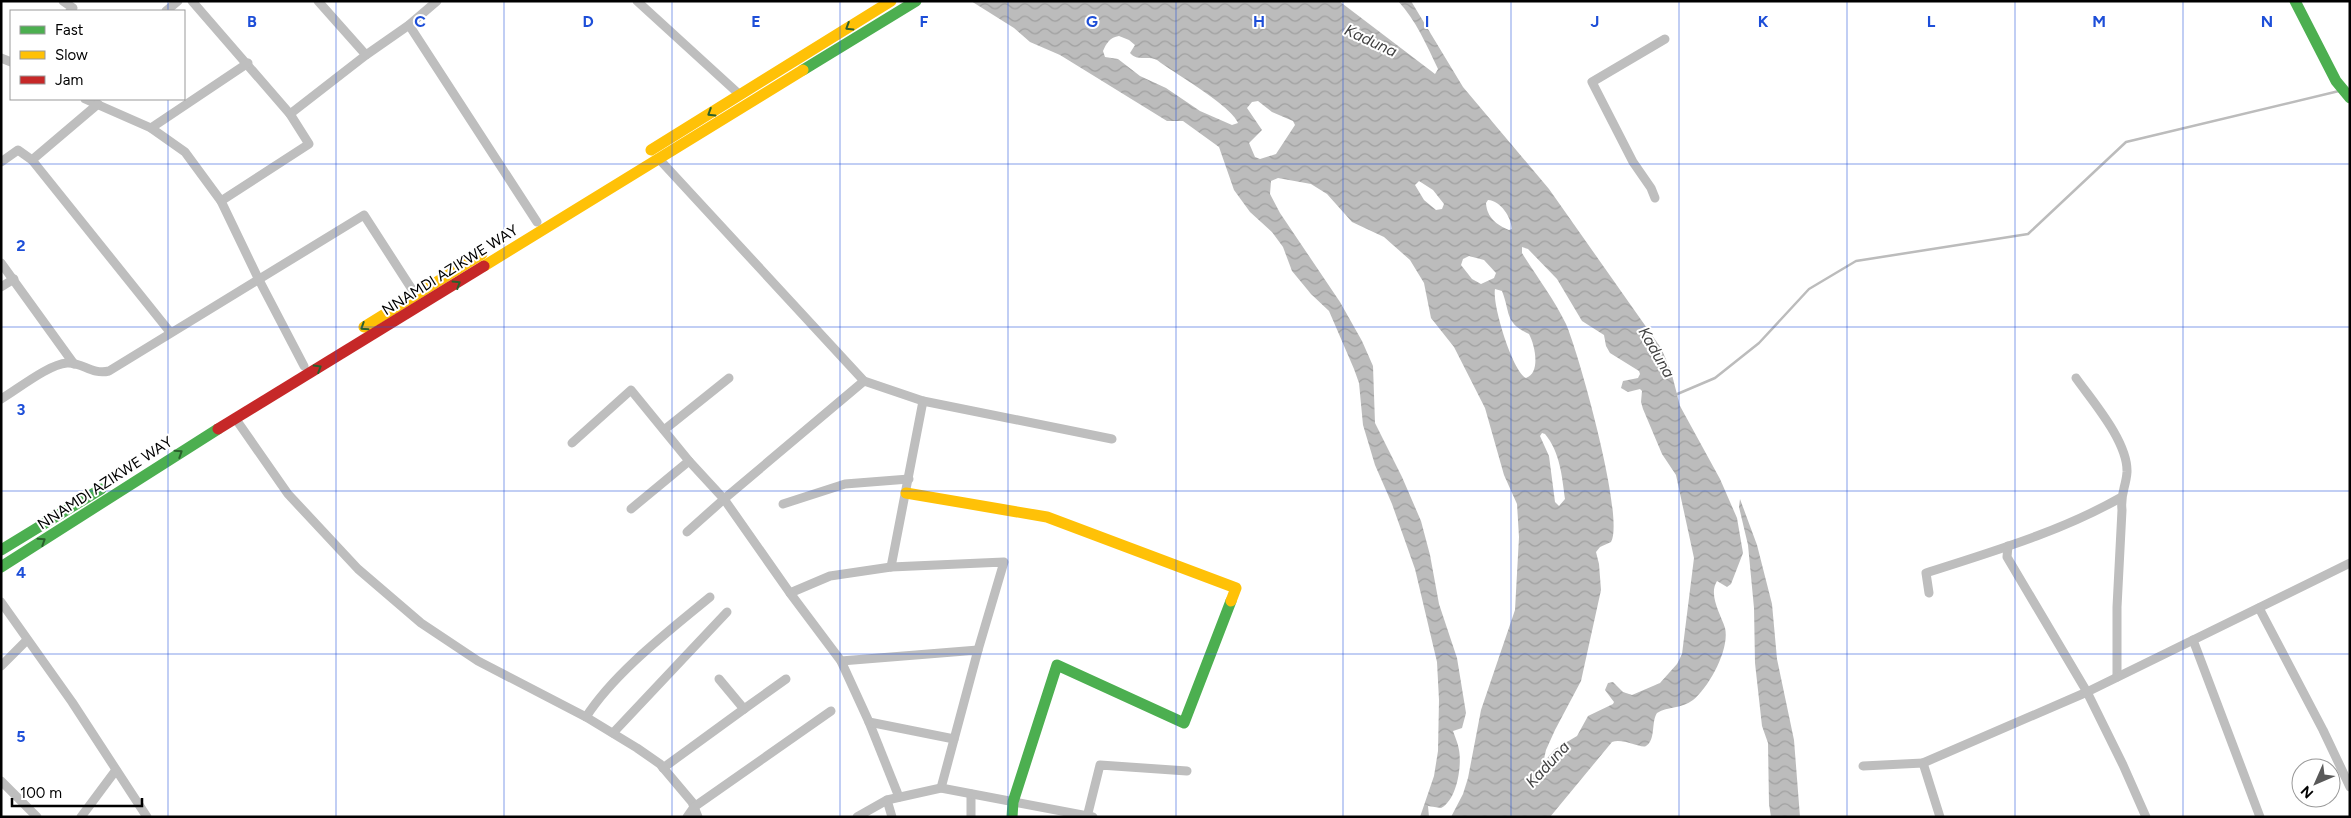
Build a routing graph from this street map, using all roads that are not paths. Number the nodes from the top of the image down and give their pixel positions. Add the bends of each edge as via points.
1 (63, 1) edge
2 (178, 1) edge
3 (192, 1) edge
4 (318, 1) edge
5 (437, 1) edge
6 (637, 1) edge
7 (890, 1) edge
8 (916, 1) edge
9 (2295, 1) edge
10 (74, 7) edge
11 (167, 10) edge
12 (410, 25) junction
13 (1665, 39) dead end
14 (366, 54) junction
15 (248, 63) junction
16 (740, 94) junction
17 (2350, 98) edge
18 (88, 100) edge
19 (98, 104) junction
20 (290, 114) junction
21 (151, 128) junction
22 (659, 159) junction
23 (32, 160) junction
24 (1, 162) edge
25 (1655, 198) dead end
26 (221, 201) junction
27 (537, 222) junction
28 (1, 263) edge
29 (258, 278) junction
30 (14, 279) junction
31 (1, 287) edge
32 (415, 294) junction
33 (170, 332) junction
34 (74, 364) junction
35 (304, 366) junction
36 (729, 378) dead end
37 (2076, 378) dead end
38 (864, 381) junction
39 (1, 399) edge
40 (923, 401) junction
41 (235, 418) junction
42 (664, 430) junction
43 (1112, 439) dead end
44 (572, 443) dead end
45 (689, 461) junction
46 (909, 479) junction
47 (906, 493) junction
48 (2120, 498) junction
49 (724, 500) junction
50 (783, 504) dead end
51 (631, 509) dead end
52 (687, 532) dead end
53 (2008, 546) junction
54 (1, 550) edge
55 (2350, 563) edge
56 (1, 567) edge
57 (891, 568) junction
58 (790, 593) junction
59 (1929, 593) dead end
60 (710, 596) dead end
61 (1, 602) edge
62 (2259, 608) junction
63 (727, 612) dead end
64 (27, 640) junction
65 (2193, 640) junction
66 (978, 650) junction
67 (841, 661) junction
68 (1, 666) edge
69 (2117, 677) junction
70 (786, 679) dead end
71 (719, 680) dead end
72 (2086, 692) junction
73 (744, 709) junction
74 (831, 711) dead end
75 (586, 718) junction
76 (869, 722) junction
77 (613, 733) junction
78 (954, 739) junction
79 (1923, 763) junction
80 (1863, 766) dead end
81 (663, 768) junction
82 (116, 770) junction
83 (1187, 771) dead end
84 (1, 781) edge
85 (2350, 787) edge
86 (941, 788) junction
87 (970, 794) junction
88 (899, 797) junction
89 (887, 800) junction
90 (1013, 802) junction
91 (694, 807) junction
92 (1089, 816) edge
93 (37, 817) edge
94 (81, 817) edge
95 (147, 817) edge
96 (687, 817) edge
97 (698, 817) edge
98 (857, 817) edge
99 (892, 817) edge
100 (971, 817) edge
101 (1012, 817) edge
102 (1940, 817) edge
103 (2146, 817) edge
104 (2260, 817) edge

1 - 10 street
2 - 11 street
3 - 15 street
4 - 14 street
5 - 12 street
6 - 16 street
7 -> 16 main road, NNAMDI AZIKWE WAY
8 - 22 main road, NNAMDI AZIKWE WAY
9 - 17 main road via 2336,81
12 - 14 street
12 - 27 street
13 - 25 street via 1592,82
14 - 20 street
15 - 20 street
15 - 21 street
16 -> 27 main road, NNAMDI AZIKWE WAY
18 - 19 street
19 - 21 street
19 - 23 street
20 - 26 street via 309,144
21 - 26 street via 185,152
22 - 38 street
41 -> 22 main road, NNAMDI AZIKWE WAY
23 - 24 street via 18,150
23 - 33 street
26 - 29 street
27 - 32 main road, NNAMDI AZIKWE WAY
28 - 30 street
29 - 32 street via 364,215
29 - 33 street
29 - 35 street
30 - 31 street
30 - 34 street
32 -> 35 main road, NNAMDI AZIKWE WAY
33 - 34 street via 109,371 94,372
34 - 39 street via 56,366
35 - 54 main road, NNAMDI AZIKWE WAY
36 - 42 street
37 - 48 street via 2123,448 2127,473
38 - 40 street
38 - 49 street
40 - 43 street
40 - 46 street
56 -> 41 main road, NNAMDI AZIKWE WAY
41 - 75 street via 288,494 358,569 421,623 478,661
42 - 44 street via 631,390
42 - 45 street
45 - 49 street
45 - 51 street
46 - 47 street
46 - 50 street via 845,484
47 - 57 street
47 - 90 main road via 1047,516 1236,588 1184,723 1057,665
48 - 53 street
48 - 69 street
49 - 52 street
49 - 58 street
53 - 59 street via 1926,573
53 - 72 street via 2007,558
55 - 62 street
57 - 58 street via 830,576
57 - 66 street via 1004,562
58 - 67 street
60 - 75 street via 600,696
61 - 64 street
62 - 65 street
62 - 85 street
63 - 77 street
64 - 68 street
64 - 82 street
65 - 69 street
65 - 104 street
66 - 67 street
66 - 78 street
67 - 76 street
69 - 72 street
70 - 73 street
71 - 73 street
72 - 79 street
72 - 103 street
73 - 81 street
74 - 91 street
75 - 77 street
76 - 78 street
76 - 88 street
77 - 81 street
78 - 86 street
79 - 80 street
79 - 102 street
81 - 91 street
82 - 94 street
82 - 95 street
83 - 92 street via 1100,765
84 - 93 street
86 - 87 street
86 - 88 street
87 - 90 street
87 - 100 street
88 - 89 street
89 - 98 street
89 - 99 street
90 - 92 street
90 - 101 main road
91 - 96 street
91 - 97 street

